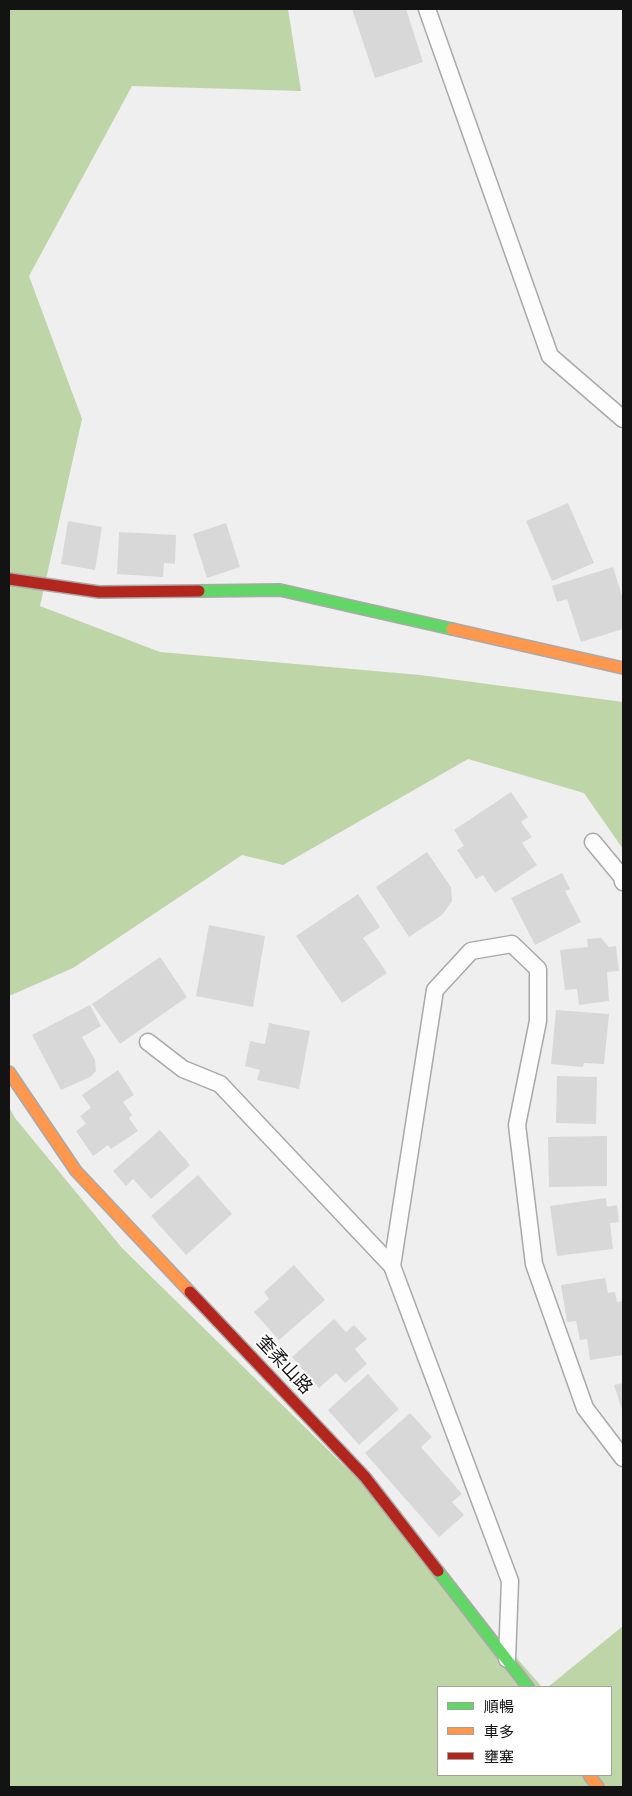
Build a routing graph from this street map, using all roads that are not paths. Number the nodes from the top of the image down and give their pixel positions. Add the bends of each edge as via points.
1 (427, 9) edge
2 (623, 419) edge
3 (9, 578) edge
4 (623, 668) edge
5 (593, 842) dead end
6 (623, 882) edge
7 (148, 1042) dead end
8 (9, 1072) edge
9 (392, 1266) junction
10 (623, 1458) edge
11 (507, 1659) junction
12 (527, 1686) edge
13 (590, 1776) edge
14 (598, 1787) edge

1 - 2 lane via 550,356
3 - 4 street via 100,592 280,590
5 - 6 lane
7 - 9 lane via 183,1069 220,1084
8 - 11 street, 奎柔山路 via 76,1171 365,1476
9 - 10 lane via 435,990 471,951 512,944 538,969 538,1021 517,1125 534,1264 585,1408
9 - 11 lane via 510,1581
11 - 12 street, 奎柔山路
13 - 14 street

